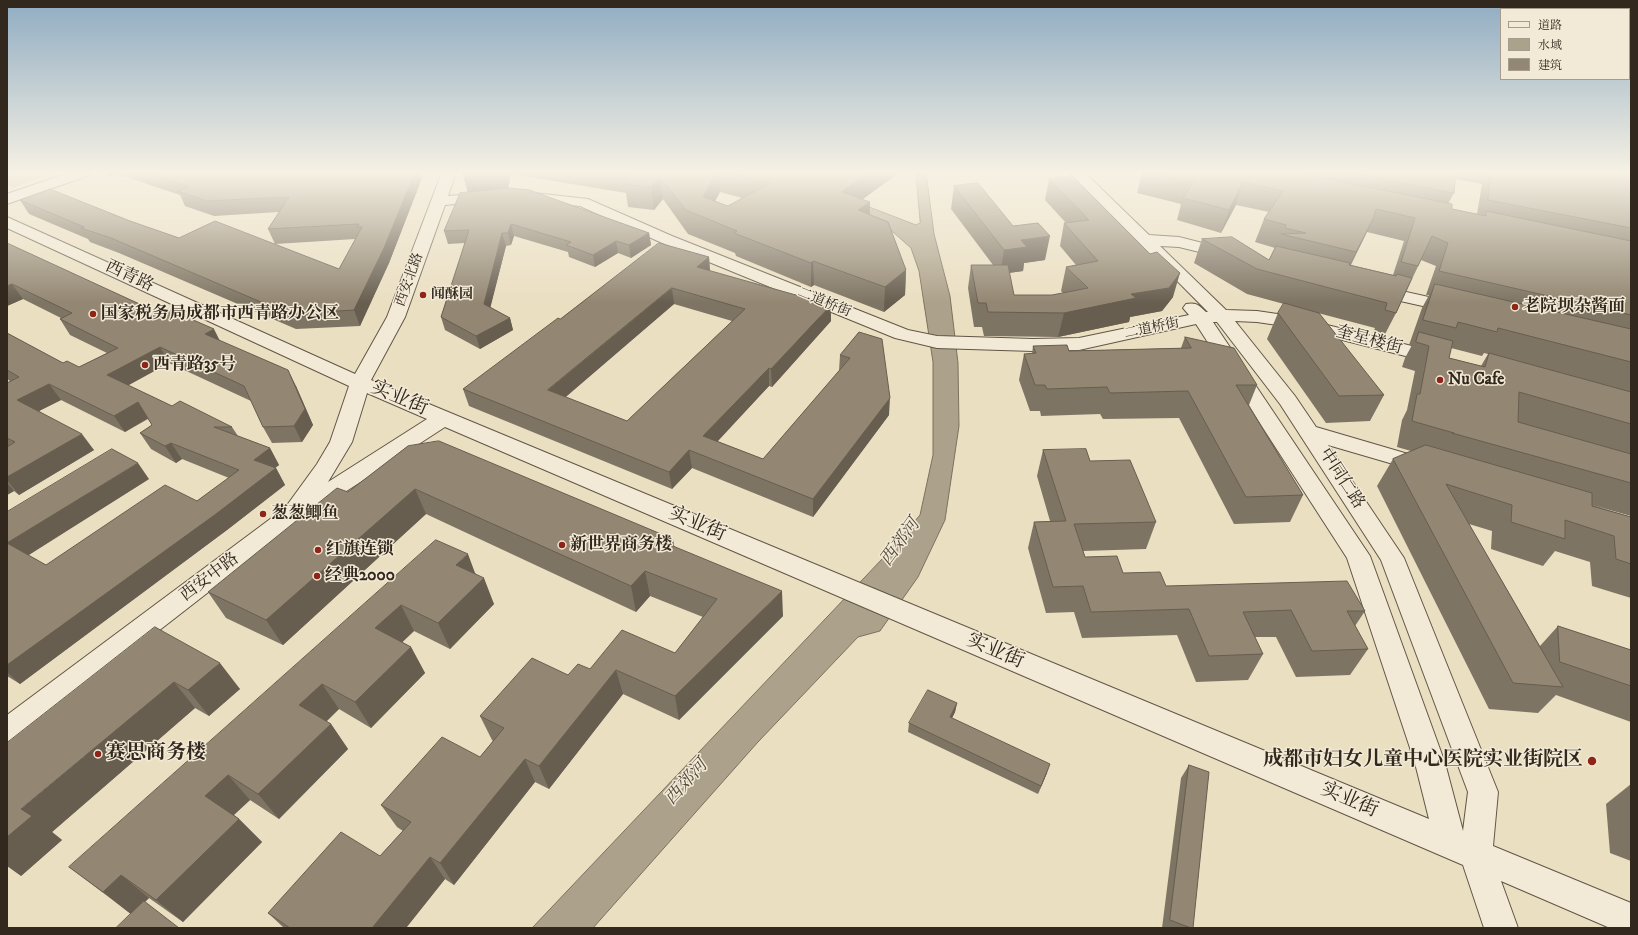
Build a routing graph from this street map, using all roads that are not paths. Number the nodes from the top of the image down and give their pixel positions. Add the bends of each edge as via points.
1 (433, 216) edge
2 (614, 216) edge
3 (1108, 216) edge
4 (1120, 216) edge
5 (7, 222) edge
6 (1145, 240) junction
7 (1241, 257) edge
8 (1356, 285) edge
9 (1470, 312) edge
10 (1211, 317) junction
11 (1457, 364) edge
12 (360, 383) junction
13 (444, 418) junction
14 (1310, 432) junction
15 (1440, 471) edge
16 (293, 514) junction
17 (7, 732) edge
18 (1464, 850) junction
19 (1631, 920) edge
20 (1501, 928) edge

1 - 12 street, 西安北路 via 396,317
2 - 10 street, 二道桥街 via 666,239 914,338 937,342 1079,344
3 - 10 street
4 - 6 street, 中同仁路
5 - 12 street, 西青路
6 - 7 street via 1179,242
6 - 10 street, 中同仁路
8 - 9 street
10 - 11 street, 奎星楼街 via 1274,317
10 - 14 street, 中同仁路 via 1288,400
10 - 18 street via 1358,556 1430,763
12 - 13 street, 实业街
12 - 16 street, 西安中路 via 341,442
13 - 16 street
13 - 18 street, 实业街
14 - 15 street
14 - 18 street, 中同仁路 via 1392,558 1483,792
16 - 17 street, 西安中路
18 - 19 street, 实业街
18 - 20 street

